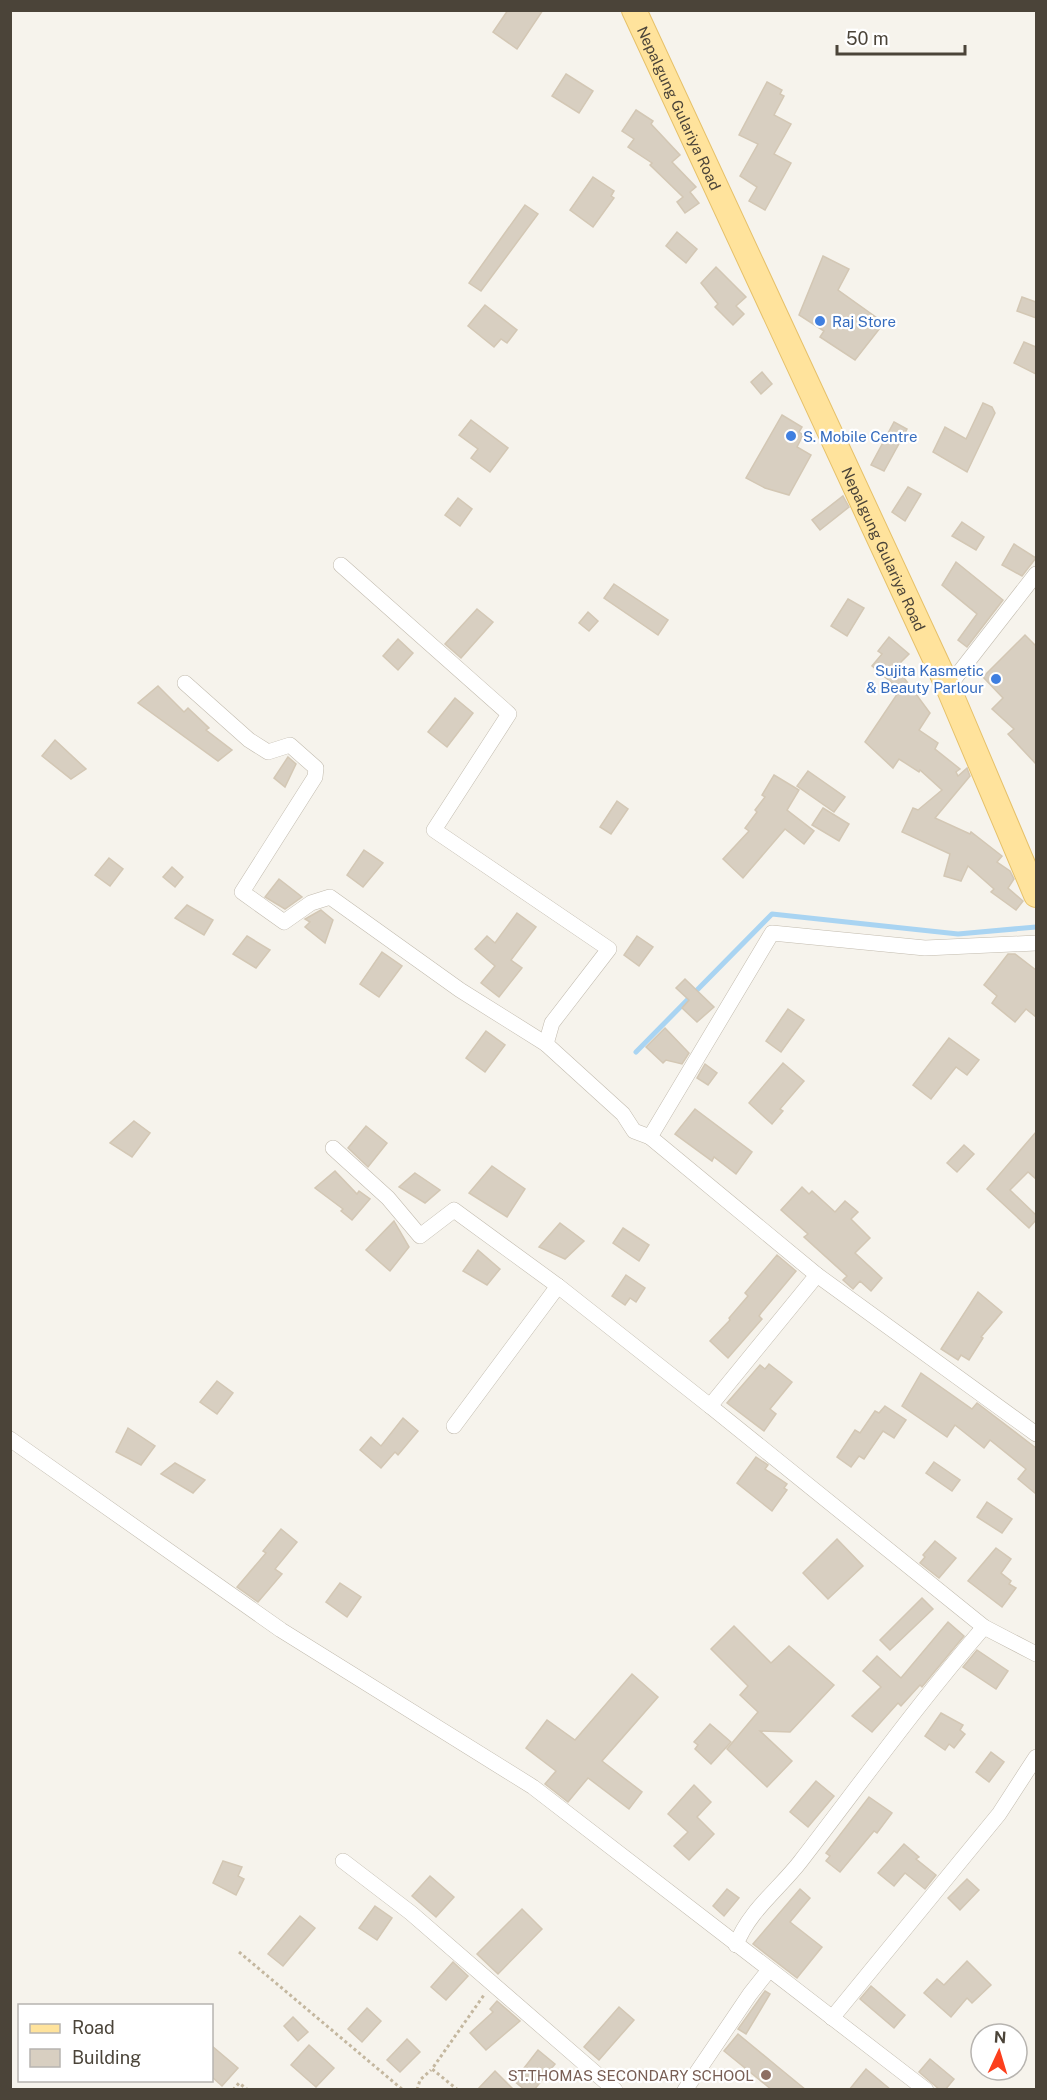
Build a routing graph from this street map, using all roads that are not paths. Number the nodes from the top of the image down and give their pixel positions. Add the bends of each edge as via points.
1 (634, 10) edge
2 (341, 565) dead end
3 (1036, 574) edge
4 (185, 683) dead end
5 (948, 687) junction
6 (1036, 895) edge
7 (1036, 943) edge
8 (546, 1044) junction
9 (650, 1137) junction
10 (333, 1148) dead end
11 (817, 1275) junction
12 (558, 1286) junction
13 (710, 1406) junction
14 (454, 1426) dead end
15 (1036, 1434) edge
16 (10, 1439) edge
17 (984, 1627) junction
18 (1036, 1654) edge
19 (1036, 1757) edge
20 (343, 1861) dead end
21 (736, 1945) junction
22 (769, 1970) junction
23 (832, 2018) junction
24 (615, 2090) edge
25 (685, 2090) edge
26 (926, 2090) edge

1 - 5 main road, Nepalgung Gulariya Road
2 - 8 street via 509,714 434,830 609,949 552,1023
3 - 5 street
4 - 8 street via 249,740 268,752 290,745 316,768 315,777 242,892 284,922 311,903 330,897 460,990
5 - 6 main road, Nepalgung Gulariya Road
7 - 9 street via 925,948 772,933
8 - 9 street via 623,1114 634,1131
9 - 11 street
10 - 12 street via 388,1198 420,1236 454,1210
11 - 13 street
11 - 15 street
12 - 13 street
12 - 14 street
13 - 17 street
16 - 21 street via 281,1630 533,1787
17 - 18 street
17 - 21 street via 940,1678 798,1864 742,1928
19 - 23 street via 999,1814
20 - 24 street via 411,1913
21 - 22 street
22 - 23 street
22 - 25 street
23 - 26 street

